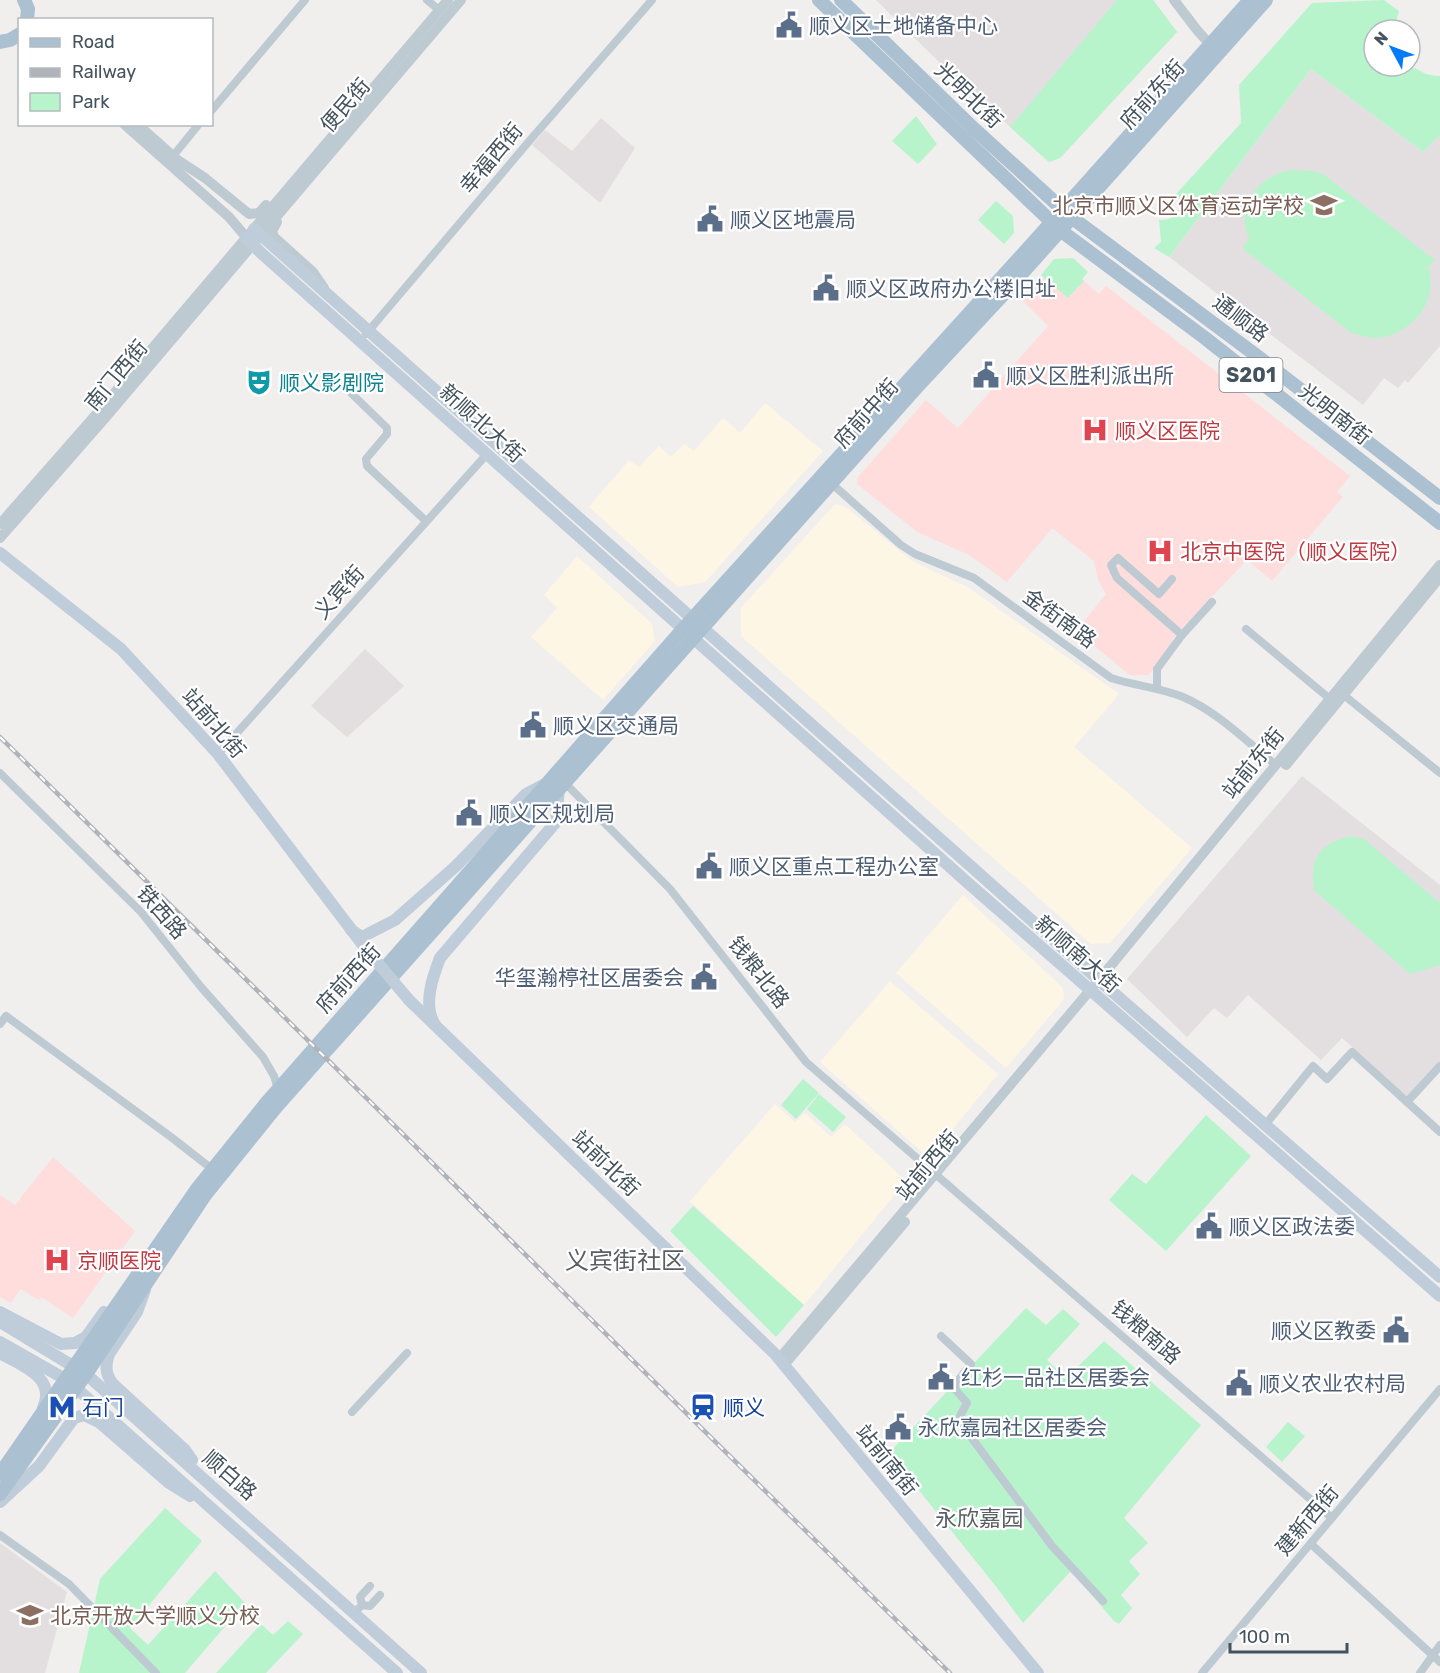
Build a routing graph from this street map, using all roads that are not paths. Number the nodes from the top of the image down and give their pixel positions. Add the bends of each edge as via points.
1 (305, 0) edge
2 (427, 0) edge
3 (448, 0) edge
4 (461, 0) edge
5 (652, 0) edge
6 (819, 0) edge
7 (841, 0) edge
8 (1174, 0) edge
9 (1250, 0) edge
10 (1266, 0) edge
11 (439, 10) junction
12 (1213, 49) junction
13 (213, 109) edge
14 (126, 126) edge
15 (139, 126) edge
16 (198, 126) edge
17 (324, 152) junction
18 (176, 158) junction
19 (1067, 213) junction
20 (229, 217) junction
21 (1055, 226) junction
22 (253, 236) junction
23 (327, 294) junction
24 (317, 303) junction
25 (191, 309) junction
26 (369, 331) junction
27 (360, 341) junction
28 (351, 393) dead end
29 (487, 454) junction
30 (831, 483) junction
31 (1440, 498) edge
32 (426, 521) junction
33 (1440, 523) edge
34 (0, 524) edge
35 (0, 538) edge
36 (0, 553) edge
37 (1440, 565) edge
38 (1440, 577) edge
39 (1172, 579) dead end
40 (1212, 602) dead end
41 (698, 623) junction
42 (1245, 629) dead end
43 (688, 634) junction
44 (1182, 635) junction
45 (1157, 687) junction
46 (1341, 692) junction
47 (1330, 699) junction
48 (218, 754) junction
49 (1276, 765) junction
50 (0, 773) edge
51 (1440, 773) edge
52 (558, 783) junction
53 (351, 930) junction
54 (1097, 987) junction
55 (3, 1013) edge
56 (0, 1024) edge
57 (439, 1029) junction
58 (1440, 1066) edge
59 (278, 1089) junction
60 (1407, 1102) junction
61 (1265, 1125) junction
62 (1440, 1132) edge
63 (212, 1169) junction
64 (938, 1176) junction
65 (1440, 1277) edge
66 (142, 1279) junction
67 (1440, 1296) edge
68 (0, 1312) edge
69 (0, 1322) edge
70 (941, 1336) dead end
71 (0, 1342) edge
72 (0, 1353) edge
73 (407, 1353) dead end
74 (779, 1360) junction
75 (76, 1377) junction
76 (1440, 1389) edge
77 (352, 1412) dead end
78 (32, 1428) junction
79 (0, 1474) edge
80 (200, 1474) junction
81 (0, 1494) edge
82 (0, 1502) edge
83 (211, 1508) junction
84 (1332, 1518) junction
85 (0, 1535) edge
86 (1311, 1544) junction
87 (370, 1586) dead end
88 (380, 1595) dead end
89 (1103, 1601) dead end
90 (358, 1608) junction
91 (1440, 1645) edge
92 (1432, 1656) junction
93 (1440, 1662) edge
94 (394, 1672) edge
95 (156, 1673) edge
96 (421, 1673) edge
97 (1038, 1673) edge
98 (1202, 1673) edge
99 (1420, 1673) edge

1 - 13 street
2 - 11 street
3 - 11 street, 便民街
4 - 17 street, 便民街
5 - 26 street, 幸福西街
6 - 21 main road, S201
7 - 19 main road, 光明北街 / S201
8 - 12 street
9 - 12 main road, 府前东街
10 - 12 main road, 府前东街
11 - 17 street, 便民街
12 - 19 main road, 府前东街
14 - 20 street
15 - 18 street
16 - 18 street
17 - 18 street via 298,168 255,214 244,211
17 - 22 street, 便民街
17 - 23 street via 315,177 272,231 313,272
18 - 22 street
19 - 21 main road, 府前中街
19 - 31 main road, 通顺路 / S201
20 - 22 street
20 - 25 street via 234,241 195,290
21 - 30 main road, 府前中街
21 - 33 main road, 光明南街 / S201
21 - 41 main road, 府前中街
22 - 23 main road, 新顺北大街
22 - 24 main road, 新顺北大街
22 - 25 street, 南门西街
23 - 26 main road, 新顺北大街
24 - 25 street via 255,253 213,299
24 - 27 main road, 新顺北大街
25 - 34 street, 南门西街
25 - 35 street, 南门西街
26 - 27 street, 幸福西街
26 - 41 main road, 新顺北大街
27 - 29 main road, 新顺北大街
28 - 32 street via 387,428 387,434 366,459 367,466
29 - 32 street, 义宾街
29 - 43 main road, 新顺北大街
30 - 41 main road, 府前中街
30 - 45 street, 金街南路 via 901,545 974,578 1111,678
32 - 48 street, 义宾街
36 - 48 main road, 站前北街 via 121,649
37 - 46 street, 站前东街
38 - 46 street, 站前东街
39 - 44 street via 1160,594 1118,558 1111,565 1117,579
40 - 44 street
41 - 43 main road, 府前中街
41 - 54 main road, 新顺南大街
42 - 47 street
43 - 52 main road, 府前西街
43 - 54 main road, 新顺南大街
44 - 45 street via 1157,669
45 - 49 street, 金街南路 via 1207,710
46 - 47 street, 站前东街
46 - 51 street
46 - 54 street, 站前东街
47 - 49 street, 站前东街
48 - 53 main road, 站前北街
49 - 54 street, 站前东街
50 - 59 street, 铁西路 via 141,912 263,1057
52 - 53 main road via 526,794 456,866 395,920 362,937
52 - 57 main road via 556,822 440,958 429,1003 429,1013
52 - 59 main road, 府前西街
52 - 64 street, 钱粮北路 via 670,889 806,1062
52 - 66 main road, 府前西街 via 252,1135
53 - 57 main road, 站前北街, bridge via 409,1000
54 - 61 main road, 新顺南大街
54 - 64 street, 站前西街
54 - 67 main road, 新顺南大街
55 - 56 street
55 - 63 street
57 - 74 main road, 站前北街
58 - 60 street
59 - 63 main road, 府前西街
60 - 61 street via 1352,1052 1327,1079 1313,1066
60 - 62 street
61 - 65 main road, 新顺南大街
63 - 66 main road, 府前西街
64 - 74 street, 站前西街
64 - 84 street, 钱粮南路
66 - 68 main road via 122,1287 86,1337 75,1343 61,1344
66 - 75 main road, 府前西街
66 - 80 main road via 137,1312 106,1361 108,1376 185,1450
69 - 75 main road, 顺白路
70 - 89 street via 971,1364 955,1389 967,1403 960,1416 962,1425 1052,1546
71 - 75 main road, 顺白路
72 - 78 main road via 45,1384 47,1396
73 - 77 street
74 - 97 main road, 站前南街
75 - 78 main road
75 - 80 main road, 顺白路
75 - 81 main road
75 - 83 main road, 顺白路
76 - 84 street, 建新西街
78 - 79 main road
80 - 90 main road, 顺白路
82 - 83 main road via 39,1466 74,1418 84,1415 99,1422 169,1483
83 - 94 main road, 顺白路
84 - 86 street, 建新西街
85 - 95 street via 69,1584
86 - 92 street
86 - 98 street, 建新西街
87 - 90 street via 360,1597
88 - 90 street via 370,1606
90 - 96 main road, 顺白路
91 - 92 street
92 - 93 street
92 - 99 street

